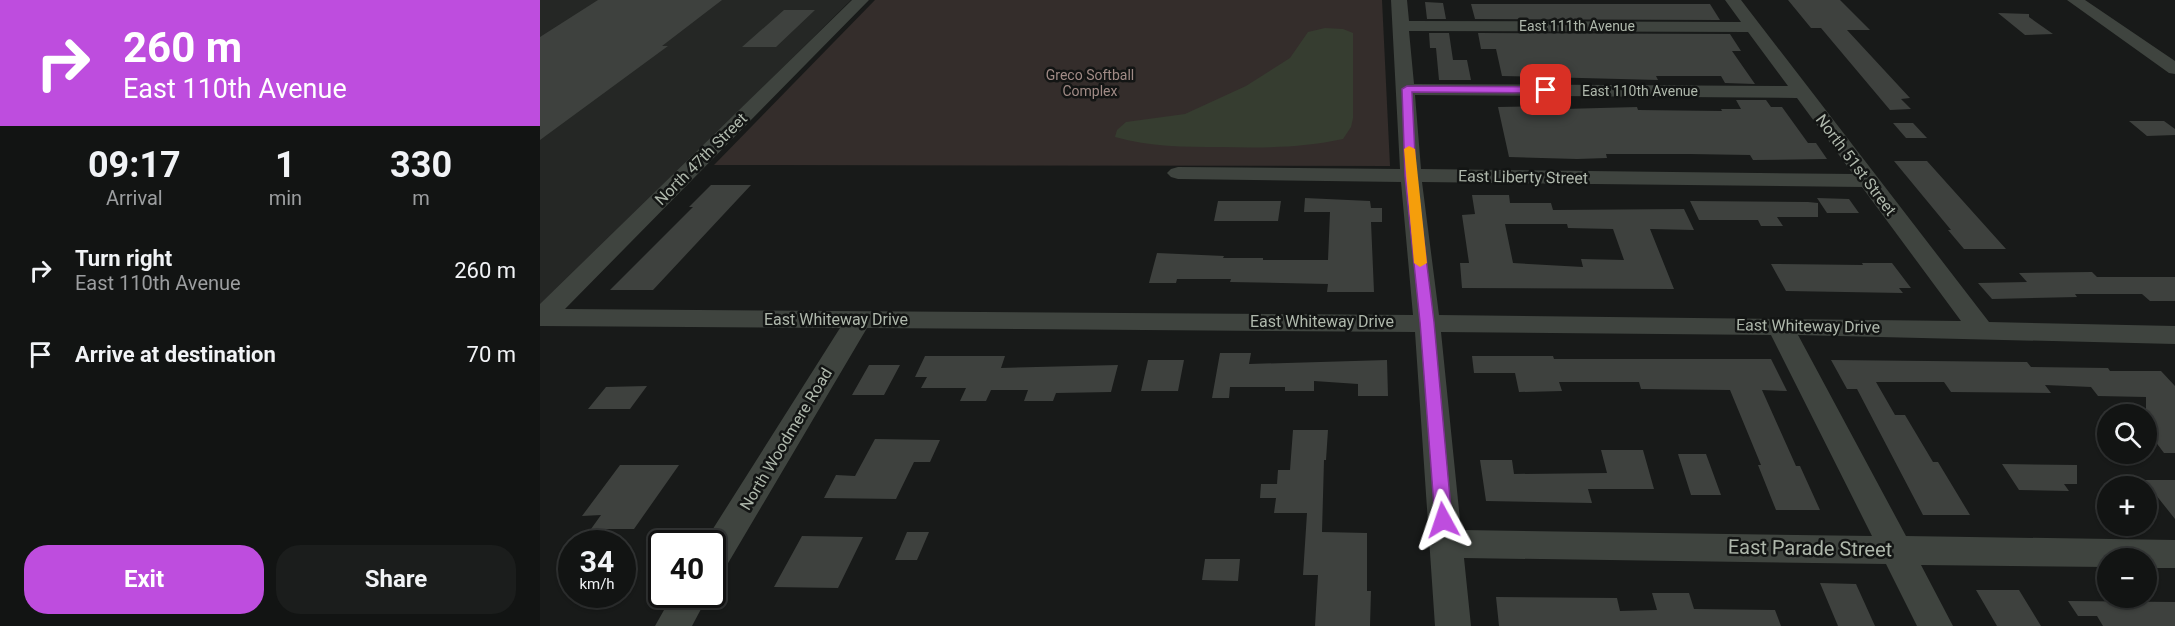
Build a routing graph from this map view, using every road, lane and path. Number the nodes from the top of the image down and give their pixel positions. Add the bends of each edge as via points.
1 (861, 0) edge
2 (1399, 0) edge
3 (1733, 0) edge
4 (2075, 0) edge
5 (1400, 26) junction
6 (1753, 27) junction
7 (2175, 69) edge
8 (1407, 89) junction
9 (1802, 92) junction
10 (1178, 172) dead end
11 (1411, 176) junction
12 (1869, 182) junction
13 (541, 317) edge
14 (859, 319) junction
15 (1427, 322) junction
16 (1780, 326) junction
17 (1980, 329) junction
18 (2172, 338) edge
19 (726, 537) edge
20 (1445, 544) junction
21 (1895, 549) junction
22 (2175, 554) edge
23 (684, 608) edge
24 (673, 626) edge
25 (1453, 626) edge
26 (1935, 626) edge

1 - 13 street, North 47th Street
2 - 5 street
3 - 6 street, North 51st Street
4 - 7 street
5 - 6 street, East 111th Avenue
5 - 8 street
6 - 9 street, North 51st Street
8 - 9 street, East 110th Avenue
8 - 11 street
9 - 12 street, North 51st Street
10 - 11 street, East Liberty Street
11 - 12 street, East Liberty Street
11 - 15 street
12 - 17 street, North 51st Street
13 - 14 street, East Whiteway Drive
14 - 15 street, East Whiteway Drive
14 - 19 street, North Woodmere Road
15 - 16 street, East Whiteway Drive
15 - 20 street
16 - 17 street, East Whiteway Drive
16 - 21 street
17 - 18 street, East Whiteway Drive
20 - 21 street, East Parade Street
20 - 25 street
21 - 22 street, East Parade Street
21 - 26 street
23 - 24 street

